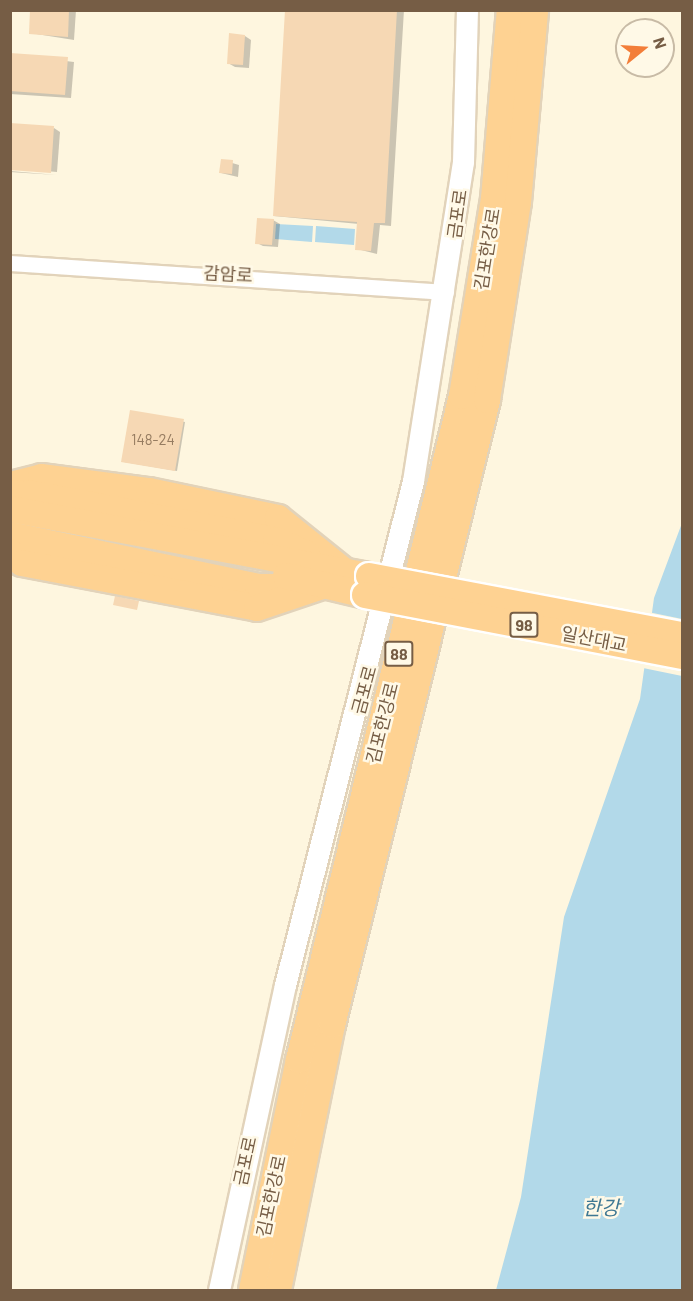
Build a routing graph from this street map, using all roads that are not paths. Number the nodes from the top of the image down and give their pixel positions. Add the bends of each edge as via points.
1 (467, 10) edge
2 (510, 10) edge
3 (535, 10) edge
4 (10, 262) edge
5 (446, 292) junction
6 (10, 485) edge
7 (10, 494) edge
8 (10, 501) edge
9 (10, 509) edge
10 (10, 521) edge
11 (10, 529) edge
12 (10, 535) edge
13 (10, 545) edge
14 (10, 552) edge
15 (360, 581) junction
16 (322, 586) junction
17 (682, 635) edge
18 (682, 656) edge
19 (219, 1290) edge
20 (252, 1290) edge
21 (278, 1290) edge

1 - 5 main road, 금포로 via 463,162
2 - 20 highway, 김포한강로 / 88 via 494,200 462,396 302,1049
3 - 21 highway, 김포한강로 / 88 via 518,202 487,400 332,1024
4 - 5 street, 감암로
5 - 19 main road, 금포로 via 402,538 285,985
6 - 15 highway via 41,477 149,491 278,518
7 - 15 highway via 29,493 276,540
8 - 15 highway via 274,550
9 - 15 highway, 98
10 - 16 highway, 98
11 - 16 highway
12 - 16 highway via 258,588
13 - 16 highway via 255,597
14 - 16 highway via 22,563 257,608
15 - 16 highway, 98
15 - 17 highway, 일산대교 / 98, bridge
15 - 18 highway, 일산대교 / 98, bridge

